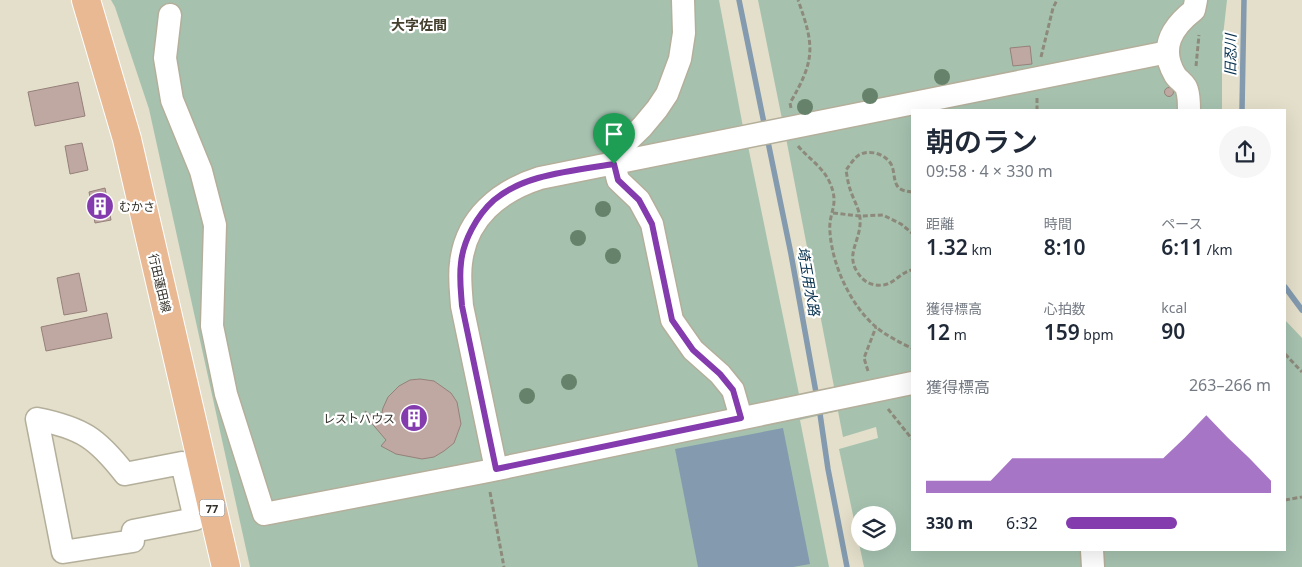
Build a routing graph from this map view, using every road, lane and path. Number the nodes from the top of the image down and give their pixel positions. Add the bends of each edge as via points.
1 (86, 0) edge
2 (683, 0) edge
3 (798, 0) edge
4 (1196, 0) edge
5 (170, 5) edge
6 (1200, 28) dead end
7 (1168, 52) junction
8 (1196, 74) dead end
9 (1189, 109) edge
10 (776, 130) junction
11 (614, 164) junction
12 (911, 192) edge
13 (833, 213) junction
14 (860, 216) junction
15 (911, 232) edge
16 (911, 270) edge
17 (911, 347) edge
18 (1286, 355) edge
19 (1302, 372) edge
20 (911, 383) edge
21 (741, 418) junction
22 (182, 463) joint
23 (490, 471) junction
24 (1302, 497) edge
25 (1286, 500) edge
26 (1092, 551) edge
27 (226, 567) edge
28 (504, 567) edge
29 (1093, 567) edge

1 - 27 main road, 行田蓮田線 / 77 via 127,139
2 - 11 street via 684,33 680,59 667,94 657,110 615,153
3 - 10 path via 808,27 810,48 806,72
4 - 7 street via 1194,10 1175,28
5 - 23 street via 165,58 172,100 201,171 215,225 212,326 226,394 264,514
6 - 8 path
7 - 9 street via 1171,68 1187,88
7 - 10 street
10 - 11 street
10 - 13 path via 825,172 835,200
11 - 21 street via 618,180 639,200 652,224 672,320 693,350 733,390
11 - 23 street via 525,183 494,200 472,227 461,261 460,280
12 - 14 path via 898,187 887,159 868,152 859,155 846,170
13 - 14 path
13 - 17 path via 829,231 836,266 852,299 876,328
14 - 15 path via 883,215
14 - 16 path via 852,256 854,269 863,280 883,286
18 - 19 path
20 - 21 street
21 - 23 street
22 - 22 street via 195,519 134,531 133,541 63,552 37,419 61,423 90,437 125,474
23 - 28 path via 489,488
24 - 25 path
26 - 29 street

